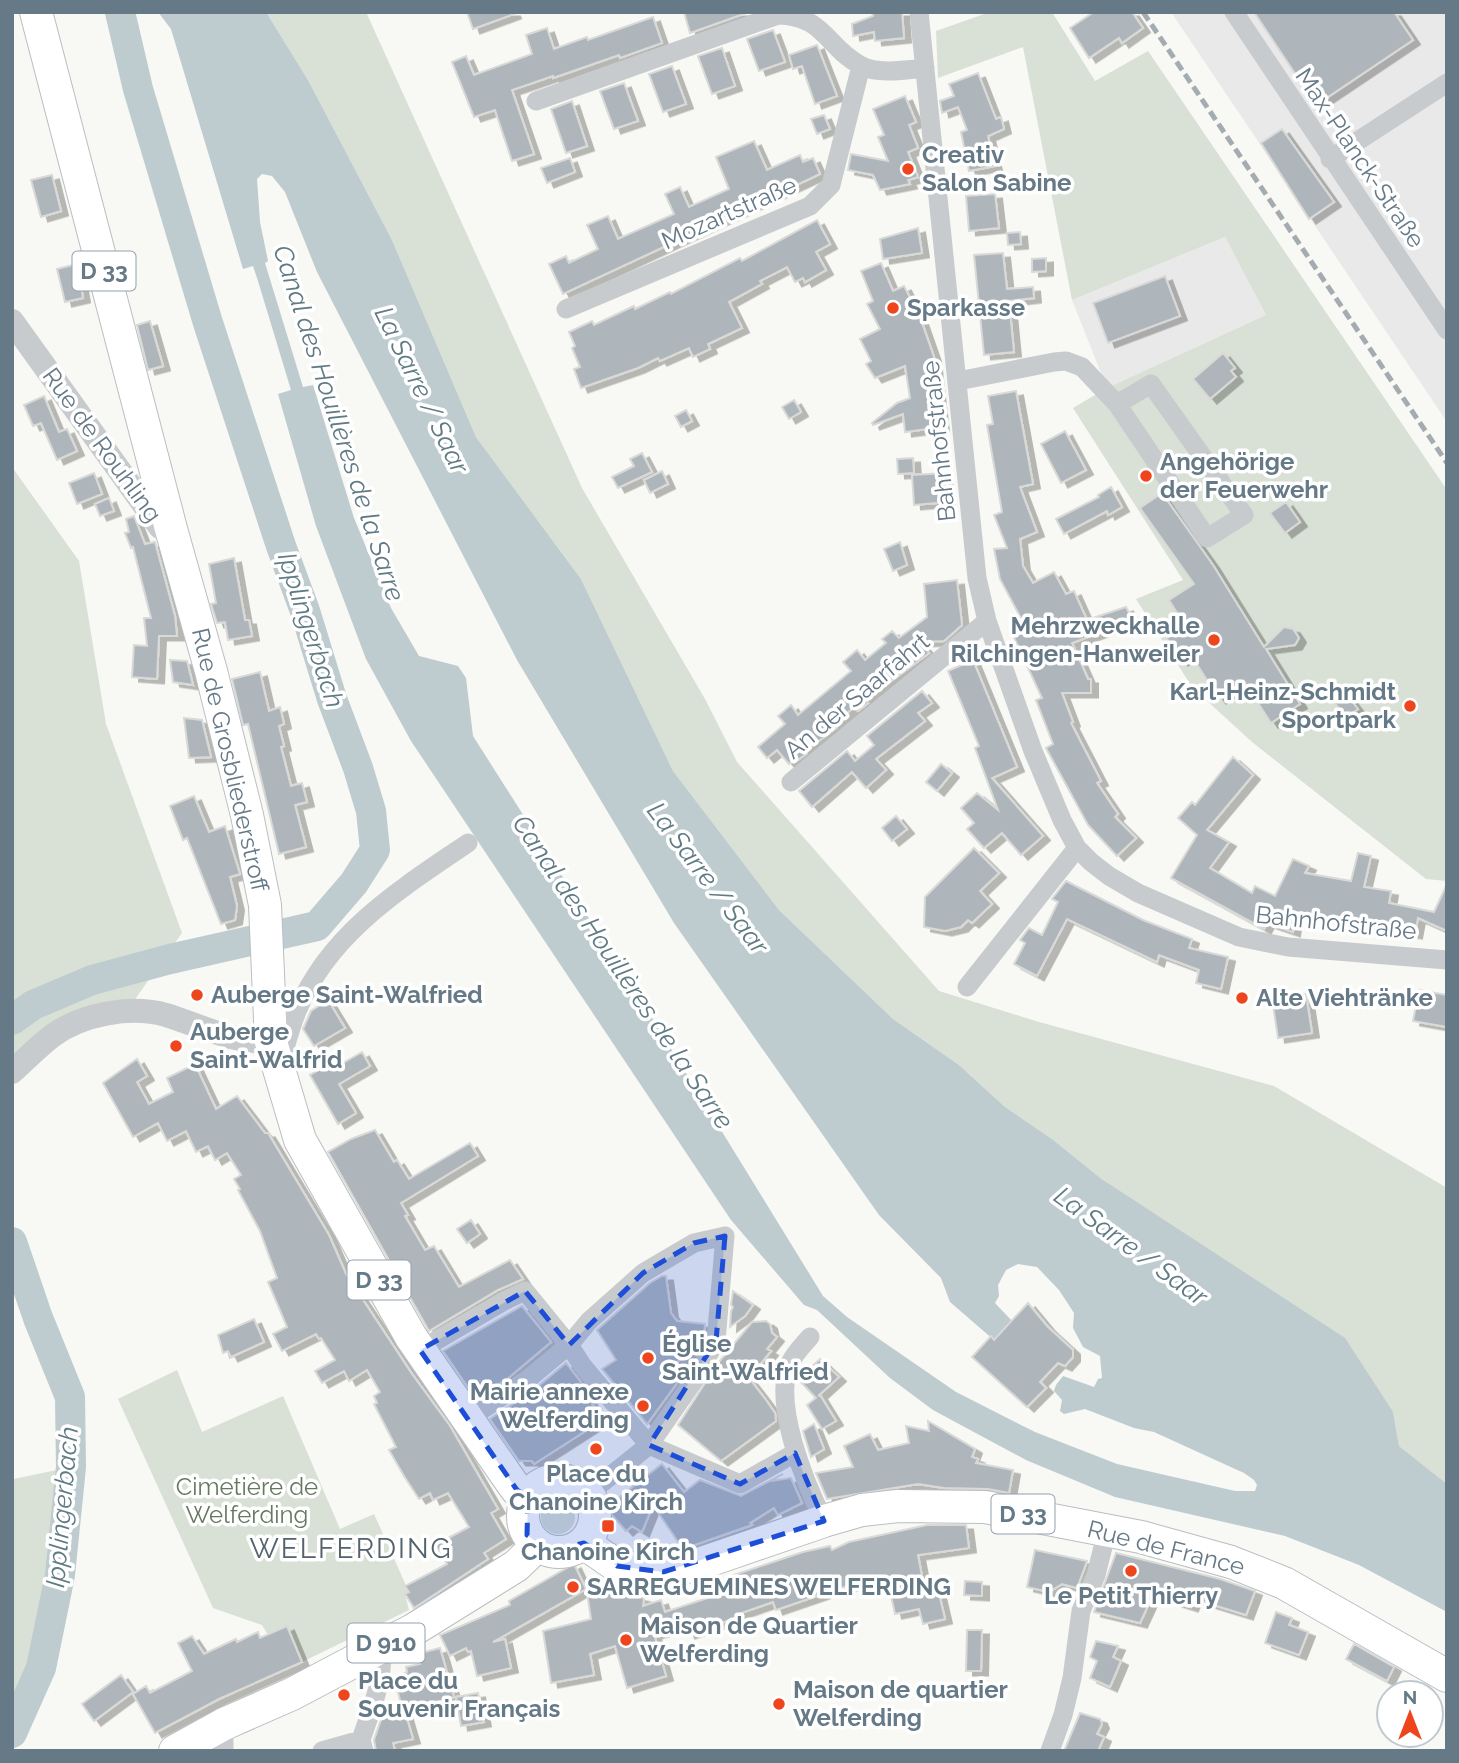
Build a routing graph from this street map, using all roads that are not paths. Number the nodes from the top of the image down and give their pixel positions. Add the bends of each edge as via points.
1 (36, 12) edge
2 (919, 12) edge
3 (1234, 12) edge
4 (861, 66) junction
5 (925, 68) junction
6 (1447, 83) edge
7 (536, 101) dead end
8 (1331, 159) junction
9 (566, 309) dead end
10 (12, 321) edge
11 (1447, 330) edge
12 (958, 381) junction
13 (1117, 404) junction
14 (171, 529) junction
15 (987, 621) junction
16 (792, 782) dead end
17 (468, 843) dead end
18 (1077, 848) junction
19 (1447, 961) edge
20 (967, 987) dead end
21 (274, 1056) junction
22 (12, 1072) edge
23 (810, 1337) dead end
24 (569, 1346) junction
25 (420, 1350) junction
26 (468, 1419) junction
27 (649, 1444) junction
28 (795, 1453) junction
29 (588, 1494) junction
30 (528, 1497) junction
31 (824, 1521) junction
32 (1107, 1531) junction
33 (584, 1543) junction
34 (537, 1546) junction
35 (379, 1647) junction
36 (1447, 1676) edge
37 (224, 1737) edge
38 (363, 1745) edge
39 (175, 1751) edge
40 (322, 1751) edge
41 (1050, 1751) edge

1 - 14 main road, Rue de Grosbliederstroff / D 33
2 - 5 street, Bahnhofstraße
3 - 8 street, Max-Planck-Straße
4 - 5 street
4 - 7 street via 810,21 778,15
4 - 9 street, Mozartstraße via 831,185 821,198
5 - 12 street, Bahnhofstraße
6 - 8 street
8 - 11 street, Max-Planck-Straße
10 - 14 street, Rue de Rouhling via 160,527
12 - 13 street via 1066,362 1082,367
12 - 15 street, Bahnhofstraße via 974,550
13 - 13 street via 1151,384 1244,515 1207,538
14 - 21 main road, Rue de Grosbliederstroff / D 33 via 211,671 265,905
15 - 16 street, An der Saarfahrt
15 - 18 street, Bahnhofstraße via 1033,751
17 - 21 street via 364,916 325,962
18 - 19 street, Bahnhofstraße via 1109,876 1138,893 1239,937 1288,947
18 - 20 street
21 - 22 street via 164,1015 116,1013 80,1021 53,1035
21 - 25 main road, Rue de Grosbliederstroff / D 33 via 300,1140
23 - 28 street via 789,1364 785,1393
24 - 25 street via 525,1292
24 - 26 street
24 - 27 street
24 - 27 street via 589,1321 643,1273 694,1243 725,1236 716,1340
25 - 26 main road, Rue de Grosbliederstroff / D 33
26 - 30 main road, Rue de Grosbliederstroff / D 33 via 517,1490
27 - 28 street via 740,1484
27 - 29 street
28 - 31 street
29 - 30 main road via 576,1485 555,1480
29 - 33 main road via 595,1511
30 - 34 main road via 523,1521
31 - 32 main road, Rue de France / D 33 via 898,1506 985,1507
31 - 33 main road, Rue de France / D 33 via 663,1572 617,1566
32 - 36 main road, Rue de France / D 33 via 1256,1570
32 - 41 street via 1081,1611 1066,1702
33 - 34 main road via 561,1553
34 - 35 main road, D 910 via 516,1566
35 - 37 main road, D 910
35 - 38 street via 381,1674
37 - 39 main road, D 910
38 - 40 street

